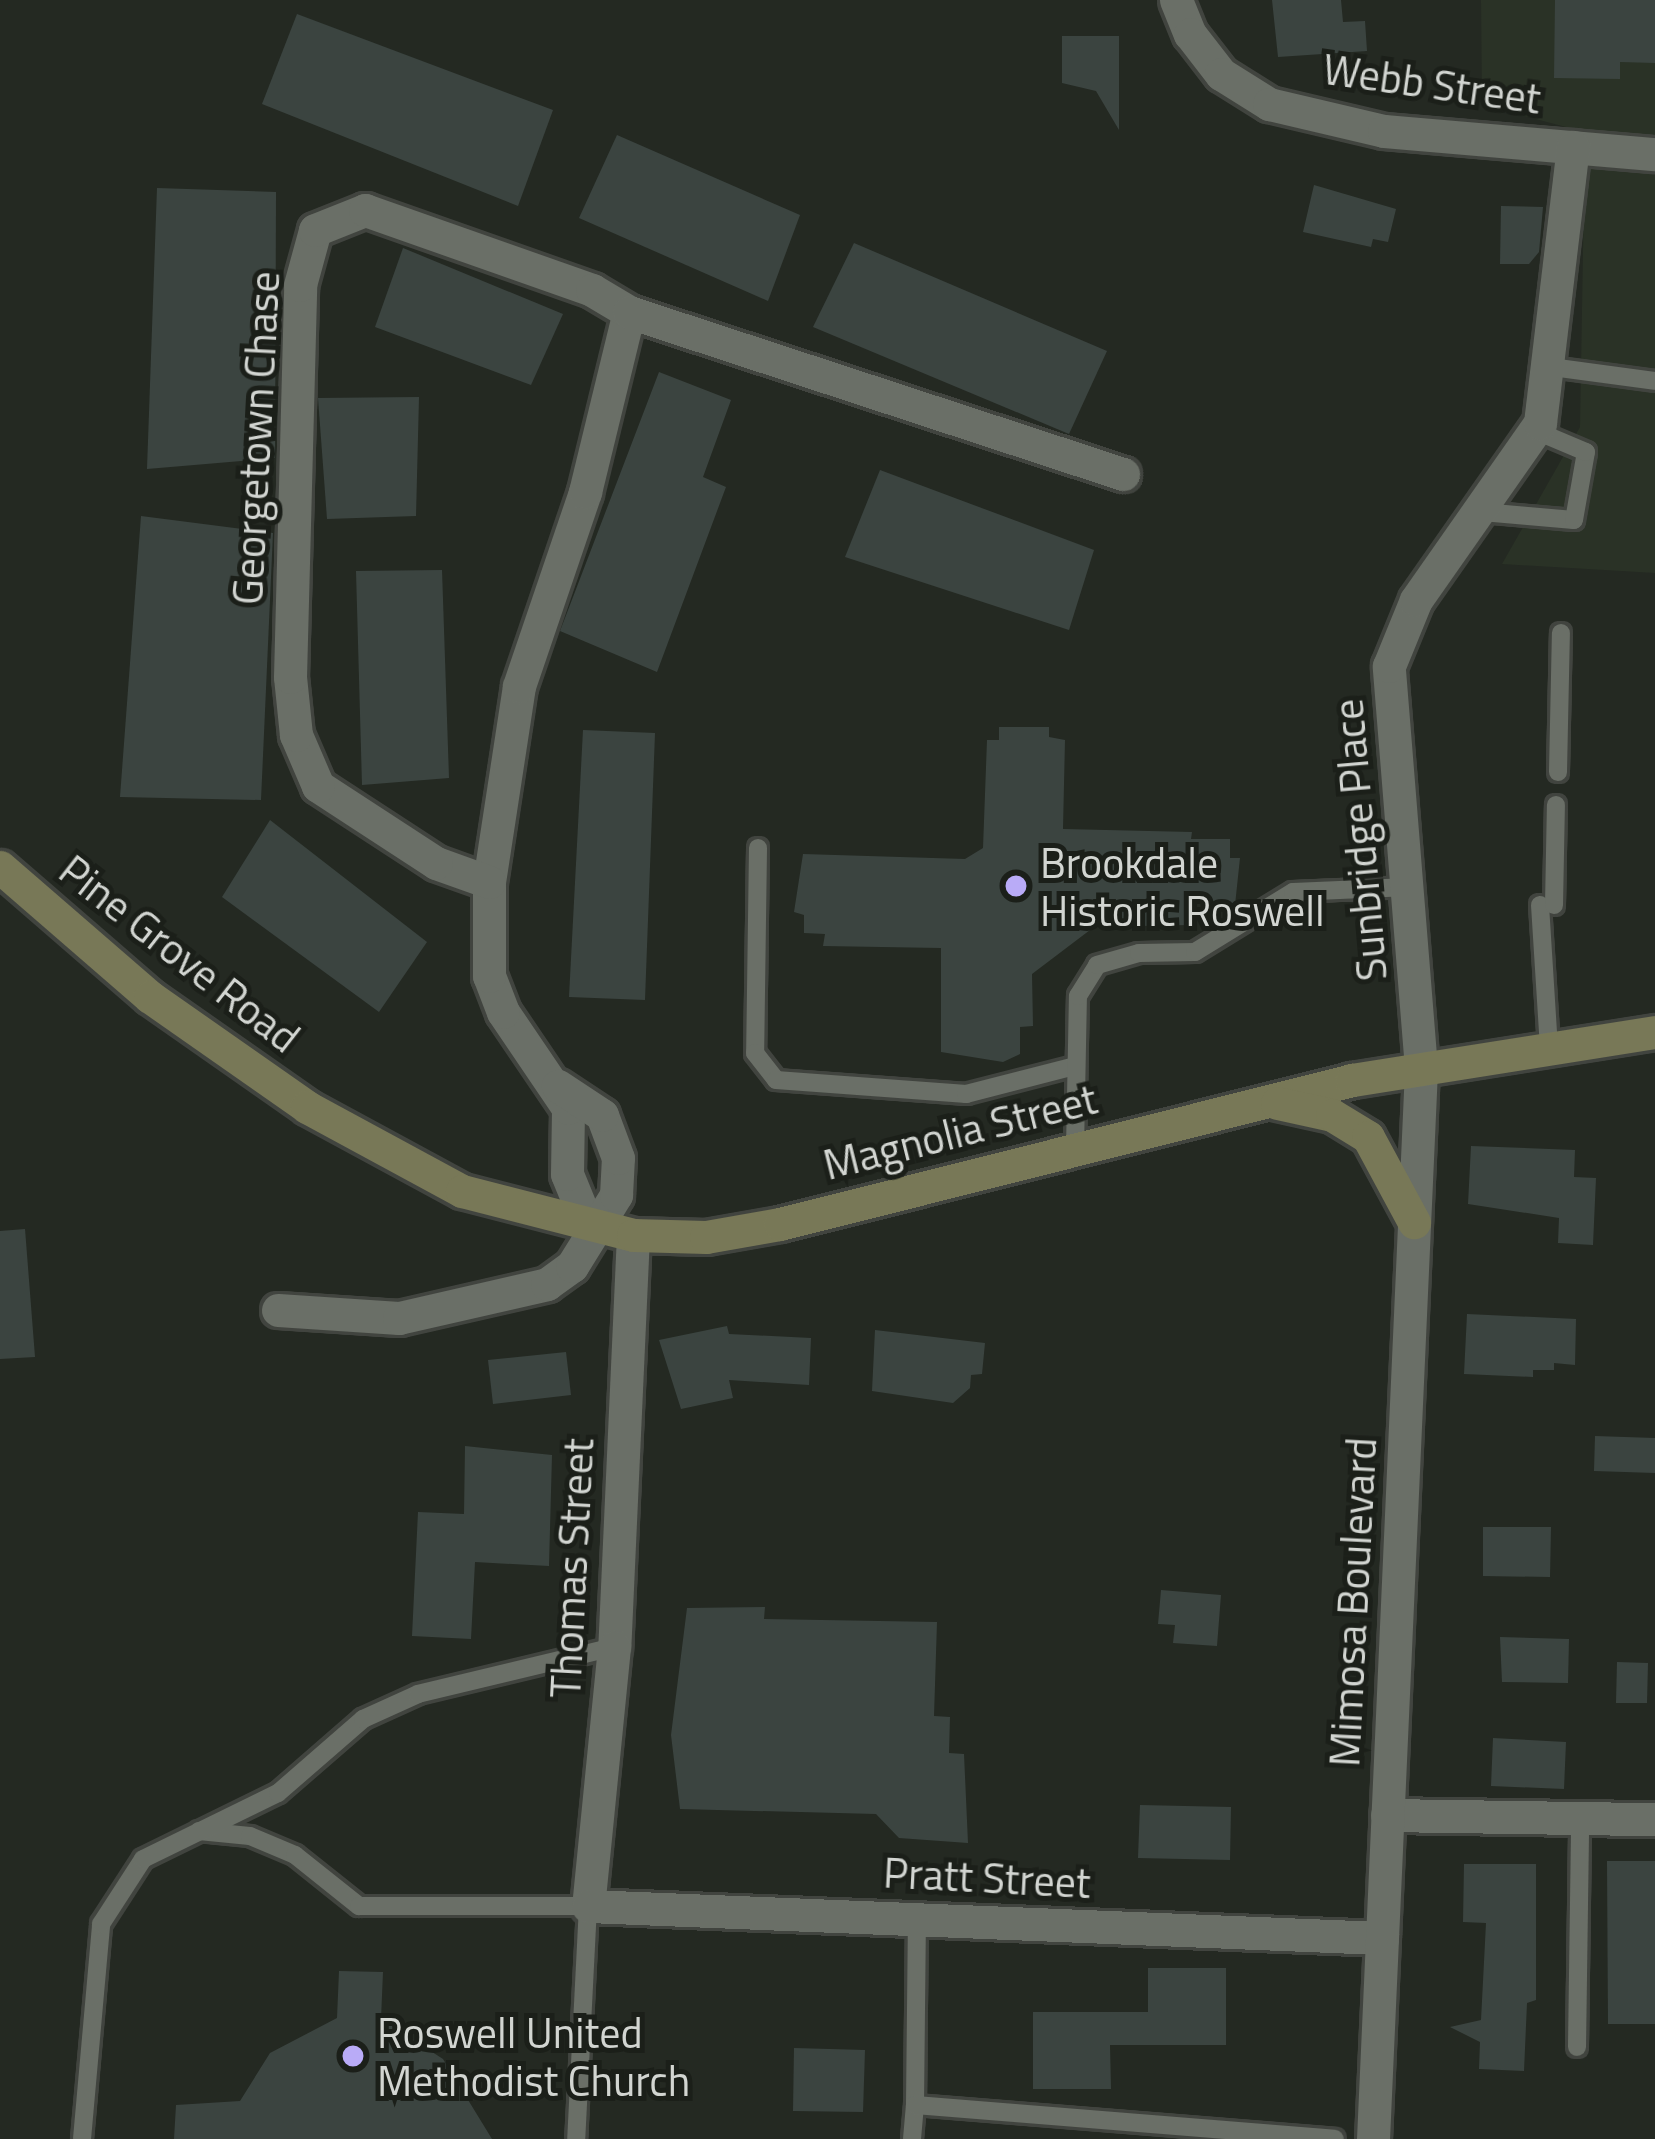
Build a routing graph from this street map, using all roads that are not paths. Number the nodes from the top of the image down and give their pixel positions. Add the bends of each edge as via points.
1 (1176, 0) edge
2 (1573, 147) junction
3 (1655, 154) edge
4 (628, 312) junction
5 (1552, 367) junction
6 (1655, 381) edge
7 (1536, 430) junction
8 (1123, 474) dead end
9 (1482, 512) junction
10 (1562, 633) dead end
11 (1558, 772) dead end
12 (1556, 805) dead end
13 (758, 848) dead end
14 (0, 867) edge
15 (489, 882) junction
16 (1409, 887) junction
17 (1655, 1032) edge
18 (1549, 1048) junction
19 (1071, 1067) junction
20 (1421, 1068) junction
21 (558, 1086) junction
22 (1263, 1102) junction
23 (307, 1107) joint
24 (1075, 1149) junction
25 (1414, 1222) junction
26 (590, 1228) junction
27 (633, 1235) junction
28 (278, 1310) dead end
29 (614, 1647) junction
30 (1387, 1815) junction
31 (1580, 1818) junction
32 (1655, 1819) edge
33 (195, 1831) junction
34 (588, 1906) junction
35 (917, 1918) junction
36 (1382, 1939) junction
37 (1577, 2047) dead end
38 (915, 2105) junction
39 (82, 2139) edge
40 (576, 2139) edge
41 (912, 2139) edge
42 (1335, 2139) edge
43 (1373, 2139) edge

1 - 2 street, Webb Street via 1221,74 1269,104 1384,131
2 - 3 street, Webb Street
2 - 5 street, Sunbridge Place
4 - 8 street, Georgetown Chase
4 - 15 street via 585,492 519,686
4 - 15 street, Georgetown Chase via 592,290 365,210 315,230 300,285 290,677 296,735 319,786 436,863
5 - 6 lane
5 - 7 street, Sunbridge Place
7 - 9 street, Sunbridge Place
7 - 9 lane via 1586,452 1574,520
9 - 16 street, Sunbridge Place via 1416,600 1389,666
10 - 11 lane
12 - 18 lane via 1547,905
13 - 19 lane via 755,1053 776,1080 966,1094
14 - 23 main road, Pine Grove Road via 150,997
15 - 21 street via 489,976 520,1041
16 - 19 lane via 1293,892 1195,952 1097,964 1078,996
16 - 20 street, Sunbridge Place
17 - 18 main road, Magnolia Street
18 - 20 main road, Magnolia Street
19 - 24 lane
20 - 22 main road, Magnolia Street
20 - 25 street, Mimosa Boulevard
21 - 26 street via 573,1140 567,1174
21 - 26 street via 602,1115 618,1158 616,1195
22 - 24 main road, Magnolia Street
22 - 25 main road via 1332,1115 1368,1137
23 - 26 main road, Magnolia Street via 462,1191
24 - 27 main road, Magnolia Street via 779,1224 706,1237
25 - 30 street, Mimosa Boulevard
26 - 27 main road, Magnolia Street
26 - 28 street via 572,1266 547,1284 399,1318
27 - 29 street, Thomas Street
29 - 33 lane via 418,1694 363,1719 278,1793
29 - 34 street, Thomas Street
30 - 31 street
30 - 36 street, Mimosa Boulevard
31 - 32 street
31 - 37 lane
33 - 34 lane via 250,1836 295,1855 359,1906
33 - 39 lane via 143,1859 101,1924
34 - 35 street, Pratt Street
34 - 40 lane
35 - 36 street, Pratt Street
35 - 38 lane
36 - 43 street, Mimosa Boulevard
38 - 41 lane
38 - 42 lane

